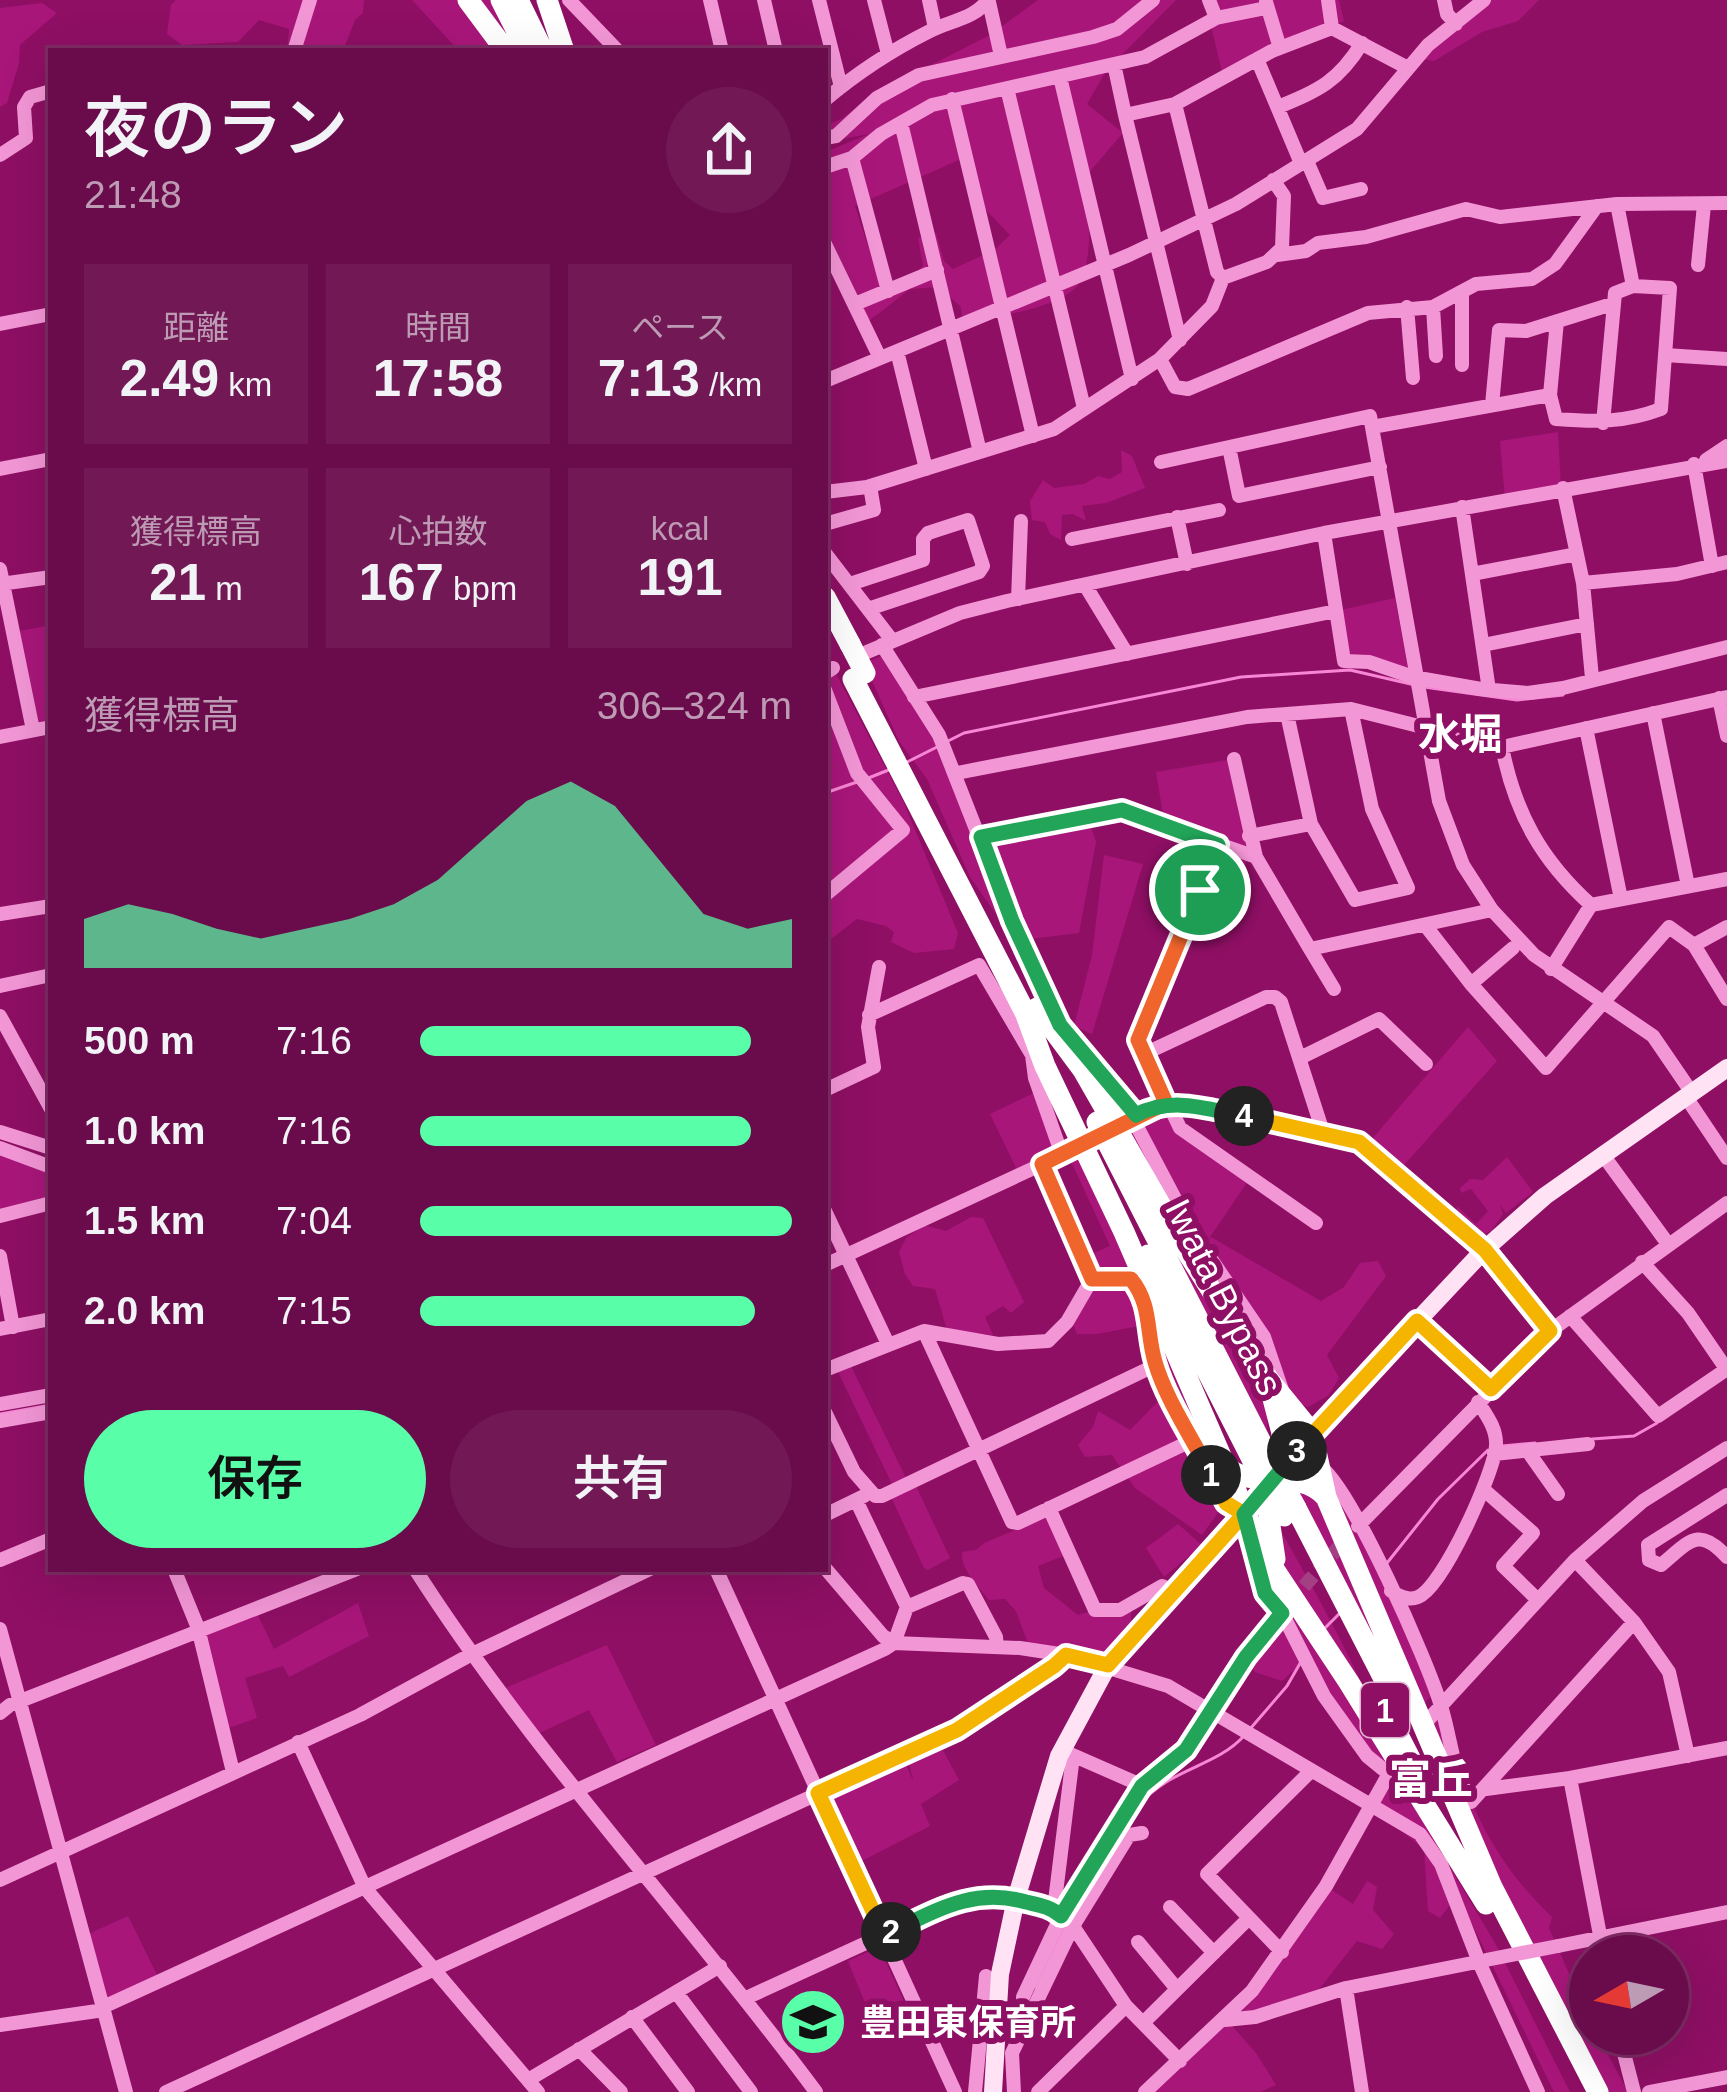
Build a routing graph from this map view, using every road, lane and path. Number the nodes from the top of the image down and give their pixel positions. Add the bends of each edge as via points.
1 (310, 0) edge
2 (468, 0) edge
3 (501, 0) edge
4 (518, 0) edge
5 (547, 0) edge
6 (569, 0) edge
7 (710, 0) edge
8 (764, 0) edge
9 (819, 0) edge
10 (874, 0) edge
11 (929, 0) edge
12 (1153, 0) edge
13 (1209, 0) edge
14 (1328, 0) edge
15 (1444, 0) edge
16 (1484, 0) edge
17 (988, 1) edge
18 (1266, 4) edge
19 (1216, 18) junction
20 (1456, 24) junction
21 (935, 28) junction
22 (1332, 28) junction
23 (1362, 43) junction
24 (295, 48) edge
25 (504, 48) edge
26 (525, 48) edge
27 (542, 48) edge
28 (564, 48) edge
29 (615, 48) edge
30 (721, 48) edge
31 (775, 48) edge
32 (1280, 48) junction
33 (888, 54) junction
34 (1001, 56) junction
35 (1257, 59) junction
36 (1114, 64) junction
37 (1406, 67) junction
38 (1060, 76) junction
39 (841, 87) junction
40 (1007, 88) junction
41 (48, 92) edge
42 (828, 98) edge
43 (952, 99) junction
44 (1175, 104) junction
45 (1278, 107) junction
46 (1125, 115) junction
47 (901, 123) junction
48 (828, 137) edge
49 (0, 155) edge
50 (852, 158) junction
51 (1304, 161) junction
52 (828, 166) edge
53 (1273, 180) junction
54 (1361, 189) dead end
55 (1727, 203) edge
56 (1617, 204) junction
57 (1704, 205) junction
58 (1597, 206) junction
59 (1205, 220) junction
60 (1154, 244) junction
61 (1277, 255) junction
62 (1103, 265) junction
63 (1698, 265) dead end
64 (831, 271) edge
65 (938, 271) junction
66 (1223, 278) junction
67 (1053, 286) junction
68 (1633, 286) junction
69 (888, 291) junction
70 (1462, 292) junction
71 (855, 304) junction
72 (1612, 304) junction
73 (1406, 307) junction
74 (1433, 307) junction
75 (1002, 308) junction
76 (48, 315) edge
77 (1557, 321) junction
78 (0, 324) edge
79 (950, 329) junction
80 (1180, 340) junction
81 (897, 350) junction
82 (1666, 355) junction
83 (1436, 356) dead end
84 (880, 358) junction
85 (1160, 359) junction
86 (1727, 359) edge
87 (1462, 365) dead end
88 (1414, 378) dead end
89 (1132, 379) junction
90 (828, 380) edge
91 (1550, 395) junction
92 (1492, 405) junction
93 (1084, 408) junction
94 (1603, 423) junction
95 (1372, 427) junction
96 (1033, 436) junction
97 (1727, 446) edge
98 (1228, 447) junction
99 (980, 452) junction
100 (48, 460) edge
101 (1727, 460) edge
102 (1160, 462) dead end
103 (1697, 464) junction
104 (1381, 467) junction
105 (0, 469) edge
106 (926, 469) junction
107 (870, 486) junction
108 (1563, 488) junction
109 (828, 492) edge
110 (1462, 507) junction
111 (1219, 510) dead end
112 (1177, 518) junction
113 (1391, 520) junction
114 (1021, 521) dead end
115 (828, 523) edge
116 (1324, 532) junction
117 (1072, 539) dead end
118 (1576, 554) junction
119 (828, 557) edge
120 (1187, 564) junction
121 (1720, 564) edge
122 (1472, 574) junction
123 (48, 577) edge
124 (1, 579) edge
125 (1582, 583) junction
126 (850, 584) junction
127 (1084, 585) junction
128 (1018, 599) junction
129 (828, 603) edge
130 (871, 608) junction
131 (1336, 611) junction
132 (1587, 624) junction
133 (828, 627) edge
134 (1483, 645) junction
135 (1727, 647) edge
136 (1127, 653) junction
137 (856, 658) edge
138 (1592, 678) junction
139 (1415, 683) junction
140 (1490, 689) junction
141 (914, 697) junction
142 (828, 698) edge
143 (1723, 698) edge
144 (1351, 709) junction
145 (1653, 713) junction
146 (1287, 714) junction
147 (1424, 727) junction
148 (48, 728) edge
149 (1586, 728) junction
150 (33, 730) junction
151 (1727, 736) edge
152 (0, 737) edge
153 (1502, 747) junction
154 (1234, 760) dead end
155 (957, 773) junction
156 (1311, 824) junction
157 (1249, 836) junction
158 (981, 837) junction
159 (1218, 845) junction
160 (1256, 857) junction
161 (1727, 879) edge
162 (1688, 886) junction
163 (828, 893) edge
164 (1621, 899) junction
165 (1592, 904) junction
166 (48, 906) edge
167 (1492, 910) junction
168 (0, 914) edge
169 (1426, 926) junction
170 (1727, 927) edge
171 (1694, 945) junction
172 (1513, 948) dead end
173 (1310, 949) junction
174 (879, 967) dead end
175 (1551, 969) junction
176 (48, 976) edge
177 (1471, 984) junction
178 (0, 986) edge
179 (1334, 988) dead end
180 (1727, 999) edge
181 (1605, 1004) junction
182 (1031, 1010) junction
183 (869, 1015) junction
184 (0, 1016) edge
185 (1144, 1054) junction
186 (1300, 1058) junction
187 (1426, 1064) dead end
188 (1727, 1068) edge
189 (828, 1089) edge
190 (1689, 1095) junction
191 (1166, 1103) junction
192 (48, 1104) edge
193 (1132, 1117) junction
194 (0, 1132) edge
195 (1322, 1132) junction
196 (48, 1147) edge
197 (0, 1148) edge
198 (1062, 1155) junction
199 (1603, 1155) junction
200 (1727, 1158) edge
201 (1042, 1164) junction
202 (48, 1166) edge
203 (48, 1204) edge
204 (1724, 1212) edge
205 (0, 1216) edge
206 (828, 1217) edge
207 (1316, 1223) dead end
208 (1668, 1244) junction
209 (1485, 1250) junction
210 (846, 1255) junction
211 (0, 1256) edge
212 (1642, 1262) junction
213 (828, 1264) edge
214 (1092, 1279) junction
215 (1570, 1316) junction
216 (48, 1320) edge
217 (1417, 1321) junction
218 (7, 1328) edge
219 (924, 1331) junction
220 (1550, 1331) junction
221 (888, 1344) junction
222 (1156, 1365) junction
223 (828, 1369) edge
224 (1727, 1370) edge
225 (1268, 1379) junction
226 (1491, 1389) junction
227 (48, 1396) edge
228 (1285, 1402) junction
229 (1478, 1402) junction
230 (0, 1404) edge
231 (48, 1413) edge
232 (828, 1418) edge
233 (0, 1421) edge
234 (1312, 1433) junction
235 (1193, 1440) junction
236 (1588, 1444) dead end
237 (1727, 1448) edge
238 (1495, 1449) junction
239 (978, 1450) junction
240 (1527, 1450) junction
241 (1316, 1464) junction
242 (1225, 1466) junction
243 (1276, 1476) junction
244 (1483, 1489) junction
245 (872, 1492) junction
246 (1558, 1494) dead end
247 (1727, 1495) edge
248 (1326, 1497) junction
249 (856, 1500) junction
250 (1049, 1508) junction
251 (828, 1514) edge
252 (1244, 1514) junction
253 (1356, 1529) junction
254 (48, 1540) edge
255 (1727, 1557) edge
256 (1575, 1559) junction
257 (0, 1560) edge
258 (175, 1572) edge
259 (349, 1572) edge
260 (417, 1572) edge
261 (717, 1572) edge
262 (828, 1572) edge
263 (614, 1576) edge
264 (1280, 1576) junction
265 (1174, 1592) junction
266 (1391, 1592) junction
267 (1538, 1600) junction
268 (907, 1607) junction
269 (1286, 1608) junction
270 (1634, 1622) junction
271 (198, 1628) junction
272 (0, 1629) edge
273 (894, 1643) junction
274 (997, 1647) junction
275 (470, 1654) junction
276 (1066, 1655) junction
277 (1108, 1665) junction
278 (776, 1699) junction
279 (20, 1702) junction
280 (1441, 1705) junction
281 (1210, 1712) junction
282 (0, 1713) edge
283 (1428, 1720) dead end
284 (298, 1742) junction
285 (1727, 1748) edge
286 (1067, 1753) junction
287 (1688, 1756) junction
288 (1311, 1771) junction
289 (233, 1772) junction
290 (1570, 1778) junction
291 (1142, 1786) junction
292 (1486, 1789) junction
293 (576, 1792) junction
294 (818, 1793) junction
295 (1370, 1805) junction
296 (1142, 1833) dead end
297 (62, 1852) junction
298 (644, 1873) junction
299 (0, 1880) edge
300 (365, 1888) junction
301 (1016, 1899) junction
302 (1491, 1899) junction
303 (1170, 1906) dead end
304 (1727, 1912) edge
305 (1250, 1918) junction
306 (1064, 1919) junction
307 (884, 1935) junction
308 (1601, 1935) edge
309 (1611, 1935) edge
310 (1138, 1942) dead end
311 (1569, 1944) edge
312 (1282, 1952) junction
313 (1214, 1953) junction
314 (1483, 1961) junction
315 (720, 1966) junction
316 (436, 1968) junction
317 (986, 1976) dead end
318 (1346, 1988) junction
319 (1177, 1989) junction
320 (676, 1992) junction
321 (1023, 1997) dead end
322 (746, 1998) junction
323 (1126, 2006) junction
324 (104, 2009) junction
325 (632, 2018) junction
326 (1225, 2020) junction
327 (1143, 2023) junction
328 (0, 2025) edge
329 (580, 2049) junction
330 (1624, 2055) edge
331 (1180, 2060) junction
332 (1727, 2077) edge
333 (533, 2086) edge
334 (126, 2092) edge
335 (166, 2092) edge
336 (621, 2092) edge
337 (688, 2092) edge
338 (751, 2092) edge
339 (816, 2092) edge
340 (955, 2092) edge
341 (975, 2092) edge
342 (993, 2092) edge
343 (1014, 2092) edge
344 (1038, 2092) edge
345 (1145, 2092) edge
346 (1362, 2092) edge
347 (1538, 2092) edge
348 (1583, 2092) edge
349 (1598, 2092) edge
350 (1634, 2092) edge
351 (1649, 2092) edge

1 - 24 street
2 - 25 highway
3 - 26 highway
4 - 27 highway
5 - 28 highway
6 - 29 street
7 - 30 street
8 - 31 street
9 - 39 street
10 - 33 street
11 - 21 street
12 - 34 street via 1117,28
13 - 19 street
14 - 22 street
15 - 20 street
16 - 20 street
17 - 21 street via 974,16
17 - 34 street
18 - 19 street
18 - 32 street
19 - 36 street via 1145,57
20 - 37 street
21 - 33 street
22 - 23 street
22 - 32 street
23 - 37 street
23 - 45 street via 1332,81
32 - 35 street
33 - 39 street
34 - 48 street via 919,75
35 - 44 street
35 - 45 street
36 - 38 street
36 - 46 street
37 - 51 street via 1357,129
38 - 40 street
38 - 62 street
39 - 42 street
40 - 43 street
40 - 67 street
41 - 49 street via 30,97 26,138
43 - 47 street
43 - 75 street
44 - 46 street
44 - 59 street
45 - 51 street
46 - 60 street
47 - 50 street
47 - 65 street
50 - 52 street
50 - 69 street
51 - 53 street
51 - 54 street via 1323,199
53 - 59 street
53 - 61 street via 1284,196
55 - 57 street
56 - 57 street
56 - 58 street
56 - 68 street
57 - 63 street
58 - 61 street via 1500,217 1466,209
58 - 70 street via 1545,273
59 - 60 street
59 - 66 street
60 - 62 street
60 - 80 street
61 - 66 street
62 - 67 street
62 - 89 street
64 - 71 street
65 - 69 street
65 - 79 street
66 - 80 street via 1212,306
67 - 75 street
67 - 93 street
68 - 72 street
68 - 82 street via 1670,288
69 - 71 street
70 - 74 street
70 - 87 street
71 - 84 street
72 - 77 street
72 - 94 street
73 - 74 street
73 - 85 street via 1368,313 1188,389 1175,387
73 - 88 street
74 - 83 street
75 - 79 street
75 - 96 street
76 - 78 street
77 - 91 street
77 - 92 street via 1526,332 1499,330
79 - 81 street
79 - 99 street
80 - 85 street
81 - 84 street
81 - 106 street
82 - 86 street
82 - 94 street via 1661,409
84 - 90 street
85 - 89 street
89 - 93 street
91 - 92 street
91 - 94 street via 1556,419
92 - 95 street
93 - 96 street
95 - 98 street via 1370,416
95 - 104 street
96 - 99 street
97 - 103 street
98 - 102 street
98 - 104 street via 1238,496
99 - 106 street
100 - 105 street
101 - 103 street
103 - 108 street
103 - 121 street
104 - 113 street
106 - 107 street
107 - 109 street
107 - 115 street via 874,509
108 - 110 street
108 - 118 street
110 - 113 street
110 - 122 street
111 - 112 street
112 - 117 street
112 - 120 street
113 - 116 street
113 - 139 street
114 - 128 street
116 - 120 street
116 - 131 street
118 - 122 street
118 - 125 street
119 - 126 street
120 - 127 street
121 - 125 street
122 - 134 street
123 - 124 street
124 - 150 street
125 - 132 street
126 - 130 street
126 - 130 street via 923,560 928,533 968,520 979,572
127 - 128 street
127 - 136 street
128 - 137 street via 960,613
129 - 137 highway, Iwata Bypass / 1
130 - 137 street
131 - 136 street
131 - 139 street via 1344,661 1369,662
132 - 134 street
132 - 138 street
133 - 137 highway, Iwata Bypass / 1
134 - 140 street
135 - 138 street
136 - 141 street
137 - 141 street
137 - 182 highway, Iwata Bypass / 1
138 - 140 street via 1545,692
139 - 140 street
139 - 147 street
141 - 155 street
142 - 163 street via 866,789 904,830
143 - 145 street
143 - 151 street
144 - 146 street
144 - 147 street
144 - 156 street via 1372,809 1408,888 1355,900
145 - 149 street
145 - 162 street
146 - 155 street
146 - 156 street
147 - 153 street
147 - 167 street via 1445,823
148 - 150 street
149 - 153 street
149 - 164 street
150 - 152 street
153 - 165 street via 1518,811 1537,846
154 - 157 street
155 - 158 street
156 - 157 street
157 - 160 street
158 - 159 street via 1122,810
158 - 193 street via 1060,1025
159 - 160 street
159 - 185 street via 1138,1040
160 - 173 street
161 - 162 street
162 - 164 street
164 - 165 street
165 - 175 street
166 - 168 street
167 - 169 street
167 - 175 street
169 - 173 street
169 - 177 street
170 - 171 street
171 - 180 street
171 - 181 street via 1669,927
172 - 177 street
173 - 179 street
174 - 183 street
175 - 181 street
176 - 178 street
177 - 181 street via 1546,1068
181 - 190 street via 1653,1036
182 - 225 highway via 1083,1070
182 - 242 highway, 1 via 1045,1066
182 - 302 highway, Iwata Bypass / 1, bridge
183 - 189 street via 874,1067
183 - 198 street via 979,964 1032,1055
184 - 192 street
185 - 186 street via 1275,997
185 - 191 street
186 - 187 street via 1378,1019
186 - 195 street
188 - 190 main road
190 - 199 main road
190 - 200 street
191 - 193 street
191 - 195 street
191 - 207 street via 1193,1141
193 - 198 street, bridge
193 - 228 street via 1192,1231 1264,1336
194 - 196 street
195 - 209 street via 1359,1142
197 - 202 street
198 - 201 street
199 - 208 street
199 - 209 main road
201 - 210 street
201 - 214 street
203 - 205 street
204 - 208 street
206 - 210 street
208 - 212 street
209 - 217 main road
209 - 220 street
210 - 213 street
210 - 221 street
211 - 218 street
212 - 215 street
212 - 224 street
214 - 219 street via 1048,1341 998,1344
214 - 222 street via 1131,1279 1139,1289
215 - 220 street
215 - 224 street via 1658,1416
216 - 218 street
217 - 226 street
217 - 234 main road
219 - 221 street
219 - 239 street
220 - 226 street
221 - 223 street
222 - 235 street
222 - 239 street
225 - 228 highway
225 - 243 highway via 1282,1433
226 - 229 street
227 - 230 street
228 - 234 highway
229 - 238 street
229 - 253 street
231 - 233 street
232 - 245 street
234 - 241 highway
234 - 243 main road
235 - 250 street
235 - 252 street via 1226,1503
236 - 240 street
237 - 256 street via 1643,1501
238 - 240 street
238 - 244 street
239 - 245 street via 882,1496
239 - 250 street via 1012,1522
240 - 246 street
241 - 248 highway
241 - 253 street via 1331,1475
242 - 243 highway via 1244,1478
242 - 252 highway, 1
243 - 248 highway via 1305,1481
243 - 252 main road
243 - 264 highway via 1270,1535
244 - 266 street via 1429,1588 1411,1598
244 - 267 street via 1533,1533 1503,1566
245 - 249 street
247 - 255 street via 1647,1552 1661,1565 1703,1538
248 - 302 highway
249 - 251 street
249 - 268 street
250 - 265 street via 1095,1610 1120,1610 1162,1586
252 - 264 highway, 1
252 - 265 main road
252 - 269 street via 1265,1593
253 - 266 street
254 - 257 street
256 - 267 street
256 - 270 street
258 - 271 street
259 - 271 street
260 - 275 street
261 - 278 street
262 - 273 street
263 - 275 street
264 - 302 highway, 1
265 - 277 main road
266 - 280 street
267 - 280 street
268 - 273 street
268 - 274 street via 968,1584
269 - 281 street
269 - 295 street via 1351,1736 1391,1770
270 - 287 street via 1669,1672
270 - 292 street
271 - 279 street
271 - 289 street
272 - 279 street
273 - 274 street
273 - 278 street
274 - 276 street
275 - 284 street
275 - 293 street
276 - 277 street
276 - 294 street via 957,1730
277 - 281 street via 1168,1686
277 - 286 main road
278 - 293 street
278 - 294 street
279 - 282 street
279 - 297 street
280 - 283 street
280 - 292 street via 1456,1776 1471,1802
281 - 288 street
281 - 291 street via 1186,1750
284 - 289 street
284 - 300 street
285 - 287 street
286 - 291 street
286 - 301 main road
286 - 306 street
287 - 290 street
288 - 295 street
288 - 305 street via 1207,1874
289 - 297 street
290 - 292 street
290 - 308 street
291 - 306 street
293 - 298 street
293 - 300 street
294 - 298 street
294 - 307 street
295 - 312 street
295 - 314 street via 1432,1846
296 - 306 street via 1129,1835
297 - 299 street
297 - 324 street
298 - 315 street
298 - 316 street
300 - 316 street
300 - 324 street
301 - 306 street
301 - 307 street via 962,1899
301 - 342 main road via 1000,1974
302 - 348 highway, Iwata Bypass / 1
302 - 349 highway, Iwata Bypass / 1
303 - 313 street
304 - 309 street
305 - 312 street
305 - 313 street
306 - 321 street
306 - 323 street
306 - 343 street via 1012,2053
307 - 322 street
307 - 340 street
310 - 319 street
311 - 314 street, bridge
312 - 326 street
313 - 319 street
314 - 318 street
314 - 347 street
315 - 320 street
315 - 322 street
316 - 333 street
316 - 335 street
317 - 341 street
318 - 326 street
318 - 346 street
319 - 327 street
320 - 325 street
320 - 338 street
322 - 339 street
323 - 327 street
323 - 344 street
324 - 328 street
324 - 334 street
325 - 329 street
325 - 337 street
326 - 331 street
327 - 331 street
329 - 333 street
329 - 336 street
330 - 350 street
331 - 345 street
332 - 351 street

